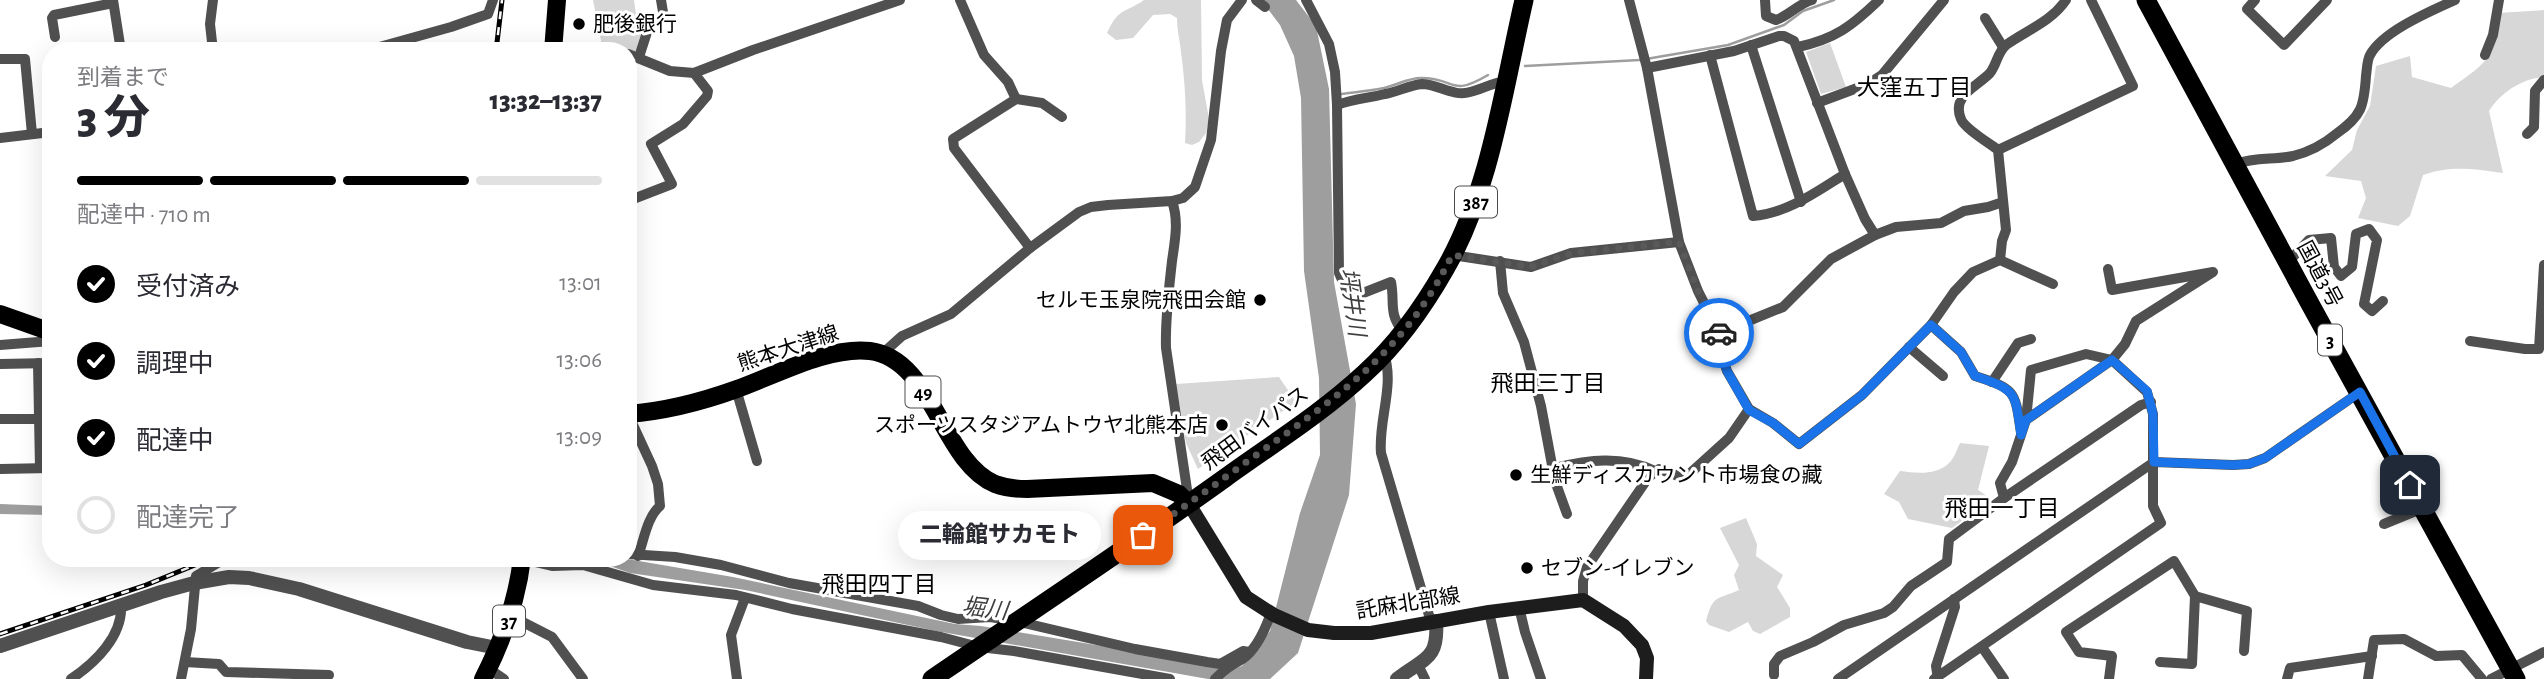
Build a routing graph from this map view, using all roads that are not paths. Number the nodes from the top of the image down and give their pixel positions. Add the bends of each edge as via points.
1 (213, 0) edge
2 (493, 0) edge
3 (556, 0) edge
4 (661, 0) edge
5 (900, 0) edge
6 (960, 0) edge
7 (1242, 0) edge
8 (1306, 0) edge
9 (1524, 0) edge
10 (1629, 0) edge
11 (1765, 0) edge
12 (1812, 0) edge
13 (1879, 0) edge
14 (1944, 0) edge
15 (2066, 0) edge
16 (2091, 0) edge
17 (2146, 0) edge
18 (2255, 0) edge
19 (2327, 0) edge
20 (2455, 0) edge
21 (2499, 0) edge
22 (113, 2) edge
23 (1985, 18) dead end
24 (1778, 28) junction
25 (55, 37) dead end
26 (120, 42) edge
27 (212, 42) edge
28 (397, 42) edge
29 (554, 42) edge
30 (1751, 45) junction
31 (1798, 47) junction
32 (2003, 47) junction
33 (637, 48) edge
34 (1710, 55) junction
35 (2485, 55) dead end
36 (637, 58) edge
37 (0, 59) edge
38 (1647, 68) junction
39 (694, 74) junction
40 (2544, 80) edge
41 (1506, 81) junction
42 (1016, 99) junction
43 (1816, 103) junction
44 (1337, 105) junction
45 (1062, 117) dead end
46 (42, 132) edge
47 (32, 134) junction
48 (2527, 134) dead end
49 (0, 138) edge
50 (1998, 150) junction
51 (2235, 164) junction
52 (1845, 174) junction
53 (637, 198) edge
54 (1172, 201) junction
55 (1801, 202) junction
56 (2003, 202) junction
57 (1875, 235) junction
58 (1679, 242) junction
59 (1030, 248) junction
60 (1452, 255) junction
61 (2000, 260) junction
62 (1500, 261) junction
63 (2288, 262) junction
64 (2544, 265) edge
65 (2108, 270) dead end
66 (2053, 284) dead end
67 (2383, 301) dead end
68 (0, 314) edge
69 (1931, 325) junction
70 (42, 329) edge
71 (1403, 331) junction
72 (1719, 333) junction
73 (2031, 339) dead end
74 (2470, 341) dead end
75 (42, 342) edge
76 (0, 345) edge
77 (1909, 346) junction
78 (882, 354) junction
79 (1384, 354) junction
80 (2112, 360) junction
81 (38, 363) junction
82 (42, 363) edge
83 (0, 364) edge
84 (1943, 376) dead end
85 (1992, 382) junction
86 (736, 389) junction
87 (2360, 392) junction
88 (42, 395) edge
89 (2151, 402) junction
90 (1749, 410) junction
91 (637, 413) edge
92 (0, 419) edge
93 (42, 419) edge
94 (2026, 420) junction
95 (637, 434) edge
96 (2021, 435) junction
97 (757, 461) dead end
98 (2154, 462) junction
99 (1553, 467) junction
100 (0, 468) edge
101 (42, 468) edge
102 (1655, 471) junction
103 (2004, 498) junction
104 (1189, 504) junction
105 (2423, 508) junction
106 (1567, 514) dead end
107 (2384, 524) dead end
108 (637, 547) edge
109 (637, 555) edge
110 (210, 567) edge
111 (519, 567) edge
112 (590, 567) edge
113 (194, 583) junction
114 (2195, 596) junction
115 (745, 598) junction
116 (1954, 599) junction
117 (1583, 600) junction
118 (121, 605) junction
119 (1519, 607) junction
120 (1489, 612) junction
121 (1272, 614) junction
122 (511, 616) junction
123 (1014, 622) junction
124 (1433, 622) junction
125 (982, 645) junction
126 (0, 646) edge
127 (1982, 647) junction
128 (497, 648) junction
129 (2244, 651) dead end
130 (1249, 652) junction
131 (2544, 652) edge
132 (2372, 656) junction
133 (185, 662) junction
134 (2160, 662) dead end
135 (1418, 665) junction
136 (485, 674) edge
137 (328, 675) dead end
138 (1774, 678) edge
139 (1936, 678) edge
140 (71, 679) edge
141 (181, 679) edge
142 (504, 679) edge
143 (583, 679) edge
144 (737, 679) edge
145 (932, 679) edge
146 (1170, 679) edge
147 (1216, 679) edge
148 (1397, 679) edge
149 (1424, 679) edge
150 (1504, 679) edge
151 (1541, 679) edge
152 (1649, 679) edge
153 (1838, 679) edge
154 (2004, 679) edge
155 (2109, 679) edge
156 (2287, 679) edge
157 (2368, 679) edge
158 (2482, 679) edge
159 (2491, 679) edge
160 (2516, 679) edge

1 - 27 street
2 - 28 street via 488,14
3 - 29 main road
4 - 33 street via 664,18 649,24
5 - 39 street
6 - 42 street via 984,55 1008,82
7 - 54 street via 1227,20 1211,140 1201,174 1195,187
8 - 44 street via 1329,44
9 - 41 highway, 飛田バイパス / 387
10 - 38 street
11 - 24 street via 1766,16
12 - 24 street via 1798,5
13 - 31 street via 1846,30
14 - 43 street via 1882,75
15 - 32 street via 2035,29
16 - 50 street via 2133,86
17 - 51 highway, 国道3号 / 3
18 - 19 street via 2247,9 2284,45
20 - 51 street via 2379,43 2369,56 2364,103 2336,134 2292,156
21 - 35 street
22 - 25 street via 54,15
22 - 26 street
23 - 32 street
24 - 30 street
24 - 31 street
30 - 34 street
30 - 55 street
31 - 43 street
32 - 50 street via 1989,73 1959,103 1964,124
34 - 38 street
34 - 55 street via 1753,216
36 - 39 street via 670,71
37 - 47 street via 25,59
38 - 58 street
39 - 53 street via 707,96 683,124 651,144 672,184
40 - 48 street via 2535,92 2534,127
41 - 44 street via 1457,93 1434,85 1414,85
41 - 60 highway, 飛田バイパス / 387 via 1476,201
42 - 45 street via 1042,103
42 - 59 street via 953,139 952,144
43 - 52 street
44 - 71 street via 1342,282 1358,295 1391,282 1393,315
46 - 47 street
47 - 49 street
50 - 56 street
51 - 63 highway, 国道3号 / 3
52 - 55 street
52 - 57 street
54 - 59 street via 1091,207
54 - 104 street via 1177,215 1166,348
56 - 57 street via 1964,211 1941,223 1896,227
56 - 61 street via 2006,230
57 - 72 street via 1831,259 1783,307
58 - 62 street via 1572,253 1531,267
58 - 72 street
59 - 78 street via 951,314 901,336
60 - 62 street
60 - 71 highway, 飛田バイパス / 387
61 - 66 street
61 - 69 street via 1973,272
62 - 99 street via 1503,293 1524,342
63 - 67 street via 2309,240 2331,238 2334,267 2341,276 2352,267 2356,234 2369,229 2377,240 2364,304 2372,312
63 - 87 highway, 国道3号 / 3
64 - 74 street via 2539,349
65 - 80 street via 2112,290 2213,272 2136,321
68 - 70 main road
69 - 77 street
69 - 85 street via 1961,352 1975,376
71 - 79 highway, 飛田バイパス / 387
72 - 90 street via 1727,371
73 - 85 street via 2018,343
75 - 76 street
77 - 84 street
77 - 90 street via 1862,395 1799,444
78 - 86 main road, 熊本大津線 via 842,352
78 - 104 main road, 49 via 911,375 963,455 978,474 994,484 1027,489 1153,483 1179,494
79 - 104 highway, 飛田バイパス / 387 via 1318,411
79 - 124 street via 1388,375 1381,453
80 - 89 street via 2147,391
80 - 94 street
80 - 94 street via 2086,354 2031,370
81 - 82 street
81 - 83 street
81 - 88 street
85 - 96 street via 2010,391 2016,401
86 - 91 main road, 熊本大津線 via 684,407
86 - 97 street
87 - 98 street via 2265,458 2249,464
87 - 105 highway, 国道3号 / 3
89 - 98 street
89 - 103 street
90 - 102 street via 1729,438 1687,476
92 - 93 street
94 - 96 street
95 - 108 street via 658,484 660,506
96 - 103 street via 2000,484
98 - 116 street
98 - 127 street via 2153,506 2161,523
99 - 102 street via 1603,458
99 - 106 street
100 - 101 street
102 - 117 street via 1587,567
103 - 138 street via 1949,539 1947,562 1911,586 1893,607 1780,656 1774,664
104 - 121 main road, 託麻北部線 via 1246,597
104 - 123 highway, 飛田バイパス / 387
105 - 107 street
105 - 160 highway, 国道3号 / 3
109 - 123 street via 721,565 801,586 918,606 958,619 990,617
110 - 113 street
111 - 122 main road, 37
112 - 115 street via 653,585
113 - 118 street
113 - 128 street via 229,578 272,583
113 - 133 street
114 - 129 street via 2247,611
114 - 134 street via 2192,664
114 - 155 street via 2174,561 2066,632 2078,652 2112,656
115 - 125 street
115 - 144 street via 731,635
116 - 139 street
116 - 153 street
117 - 119 main road, 託麻北部線
117 - 152 main road via 1636,637 1646,652
118 - 126 street
118 - 140 street via 119,626 100,655
119 - 120 main road, 託麻北部線
119 - 151 street
120 - 124 main road, 託麻北部線
120 - 150 street
121 - 124 main road, 託麻北部線 via 1334,634
121 - 130 street
122 - 128 main road, 37
122 - 143 street via 552,637
123 - 125 highway, 飛田バイパス / 387
123 - 130 street via 1220,664
124 - 135 street via 1435,648
125 - 145 highway, 飛田バイパス / 387
125 - 146 street
127 - 139 street
127 - 154 street
128 - 136 main road, 37
130 - 147 street
131 - 159 street
132 - 156 street via 2290,668
132 - 157 street
132 - 158 street via 2374,639 2404,639 2437,656 2462,655
133 - 137 street via 219,664 226,672
133 - 141 street
135 - 148 street
135 - 149 street
136 - 142 street

